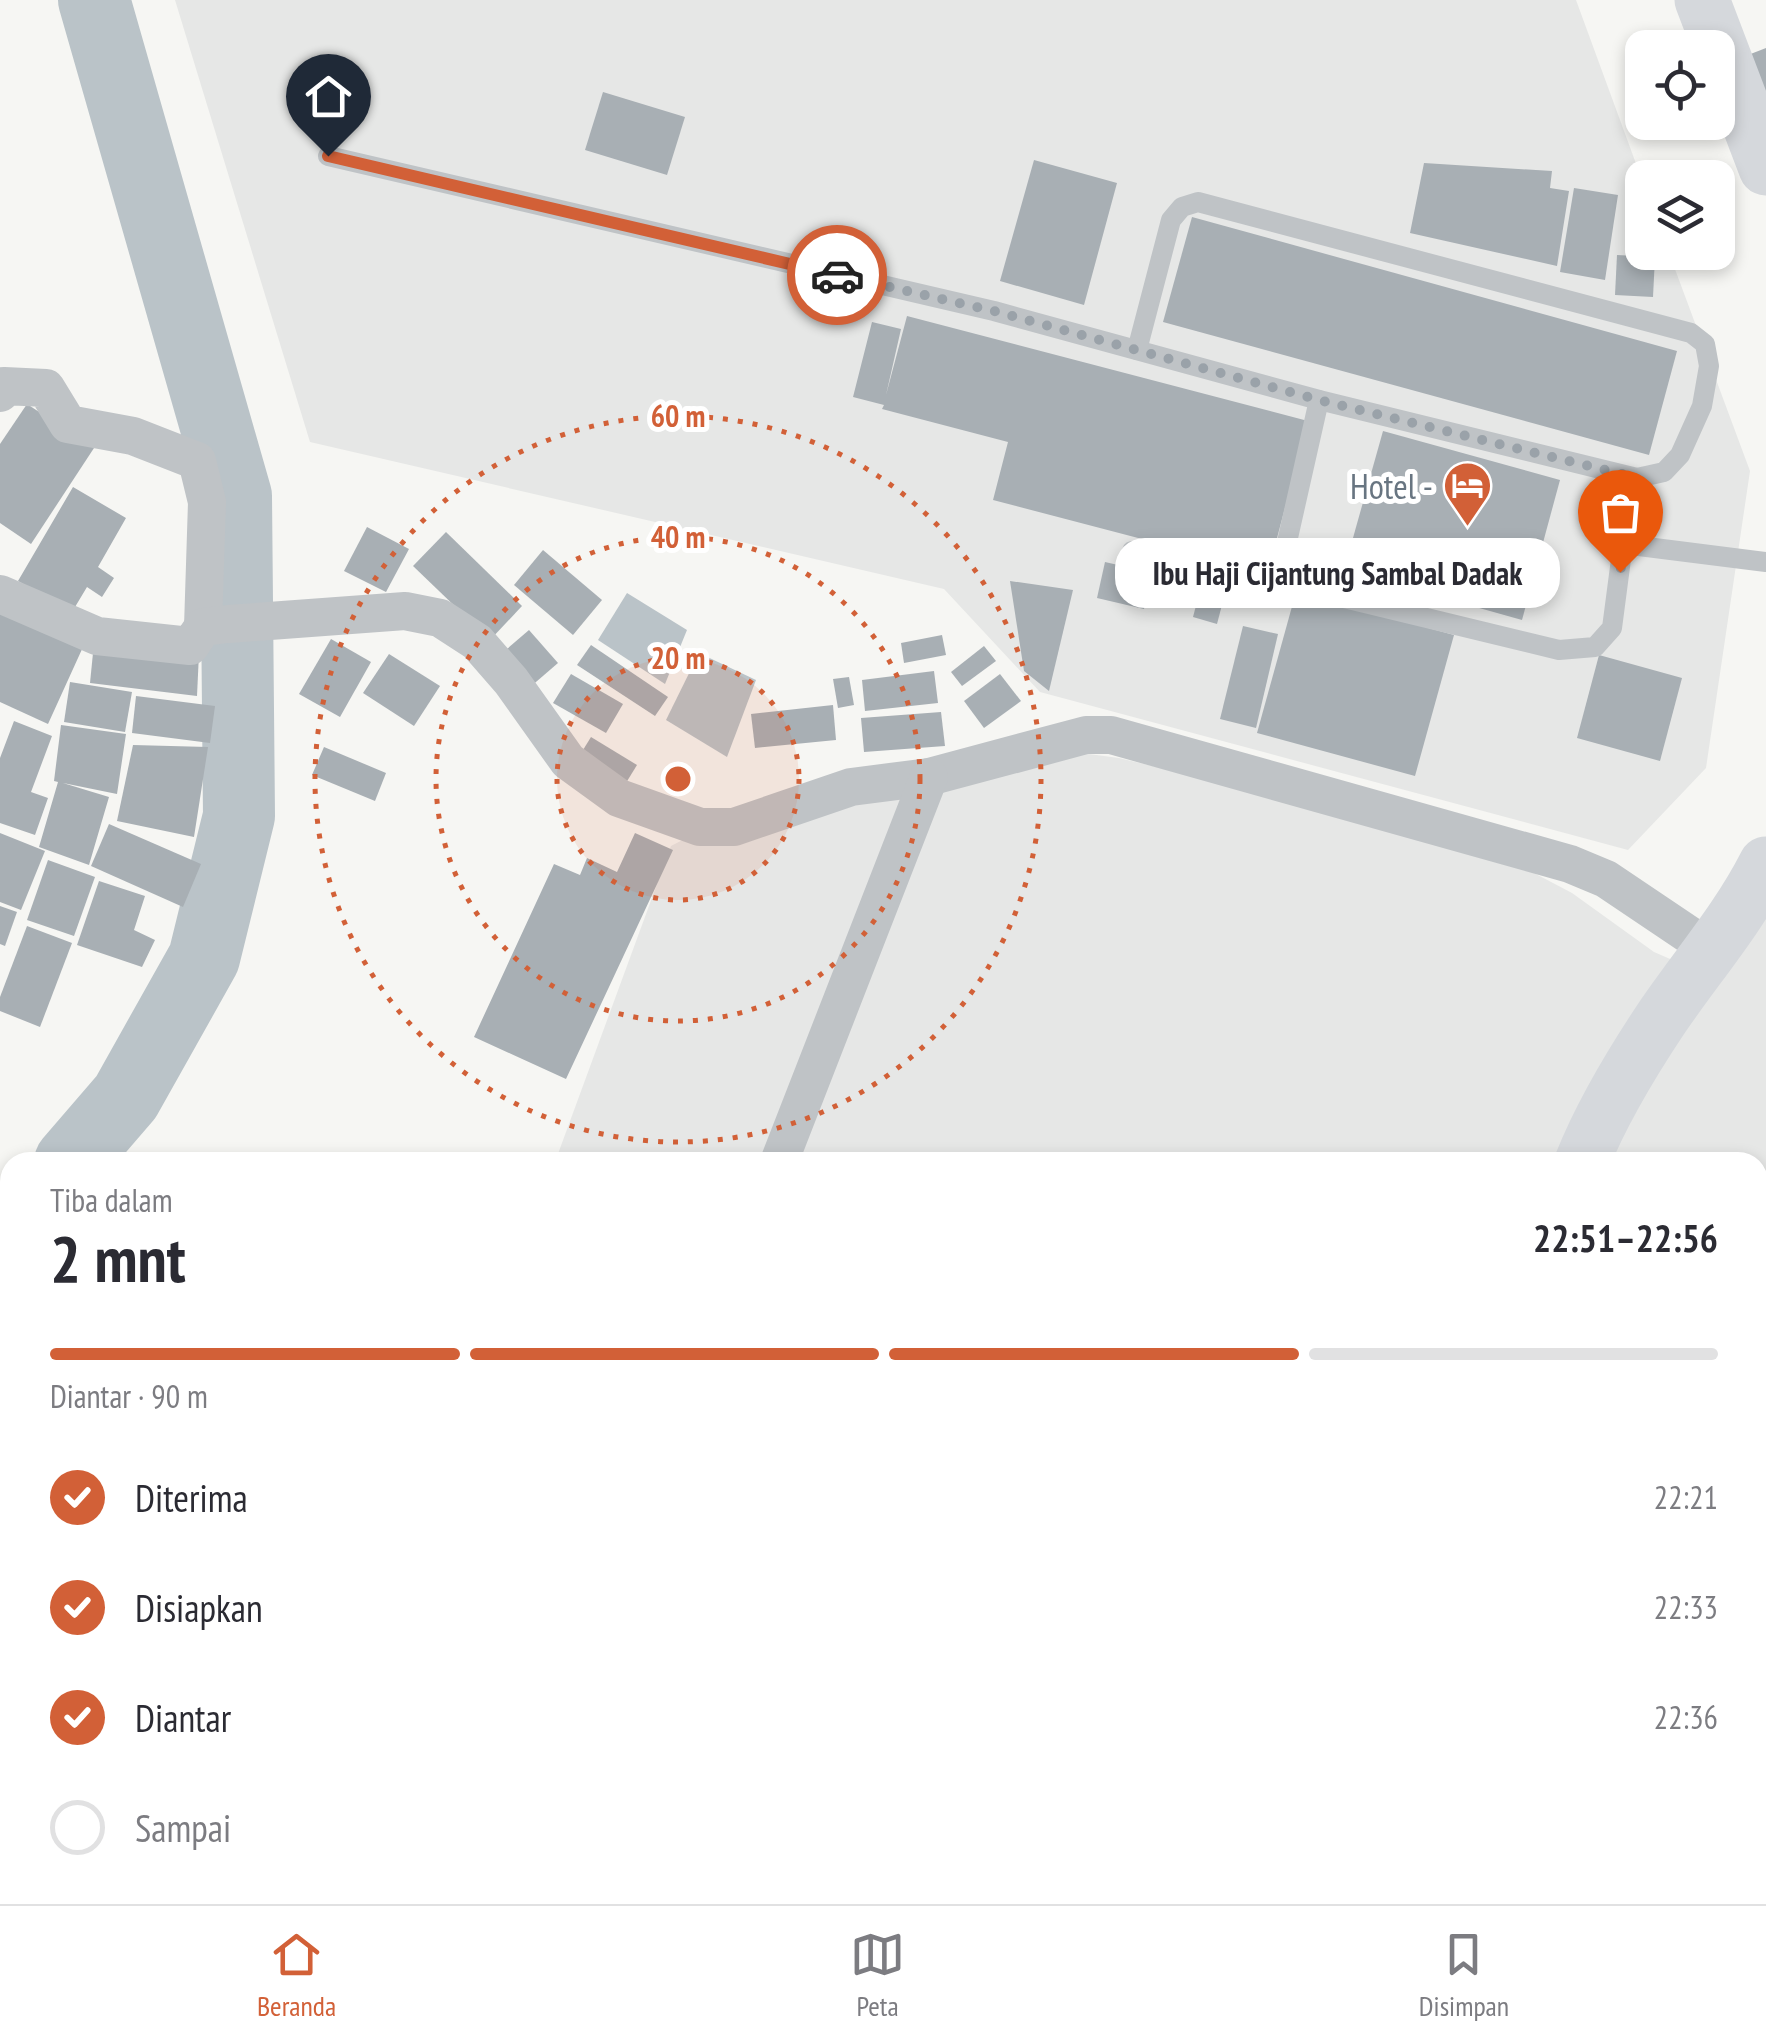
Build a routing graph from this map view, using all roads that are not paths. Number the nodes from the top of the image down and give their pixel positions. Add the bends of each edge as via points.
1 (1702, 0) edge
2 (328, 156) dead end
3 (1766, 168) edge
4 (1137, 350) junction
5 (0, 393) edge
6 (1319, 400) junction
7 (1638, 478) junction
8 (1623, 544) junction
9 (1132, 551) dead end
10 (1766, 562) edge
11 (1278, 582) junction
12 (0, 594) edge
13 (215, 626) junction
14 (928, 777) junction
15 (1766, 864) edge
16 (1712, 951) junction
17 (782, 1152) edge
18 (1587, 1152) edge

1 - 3 main road
2 - 4 lane
4 - 6 lane
4 - 7 lane via 1170,220 1198,202 1691,334 1705,344 1710,366 1702,406 1680,455 1664,472
5 - 13 street via 4,386 46,388 68,424 133,436 197,461
6 - 7 lane
6 - 11 lane
7 - 8 lane
8 - 10 lane
8 - 11 lane via 1612,628 1595,647 1558,650
9 - 11 lane
12 - 13 street via 96,636 190,646
13 - 14 street via 405,611 440,618 477,642 568,761 619,798 700,827 734,827 851,787
14 - 16 street via 1086,735 1111,735 1570,864 1606,879
14 - 17 street
15 - 16 main road
16 - 18 main road via 1625,1076

